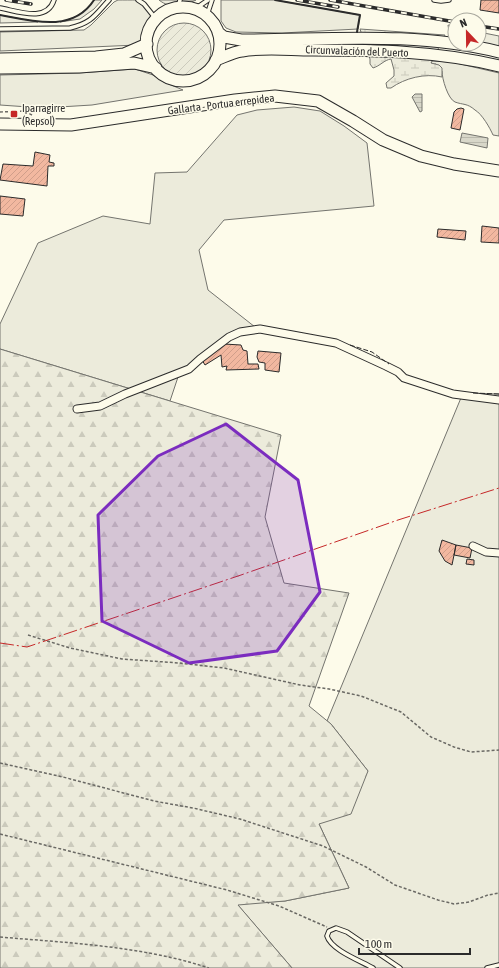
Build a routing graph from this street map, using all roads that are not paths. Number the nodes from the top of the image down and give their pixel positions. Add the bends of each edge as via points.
1 (54, 0) edge
2 (109, 0) edge
3 (138, 0) edge
4 (210, 0) edge
5 (434, 0) edge
6 (449, 0) edge
7 (179, 4) edge
8 (0, 8) edge
9 (195, 8) junction
10 (207, 15) junction
11 (156, 19) junction
12 (0, 29) edge
13 (219, 33) junction
14 (147, 44) junction
15 (499, 52) edge
16 (0, 59) edge
17 (216, 60) junction
18 (499, 66) edge
19 (0, 68) edge
20 (156, 68) junction
21 (0, 124) edge
22 (499, 171) edge
23 (499, 400) edge
24 (77, 409) dead end
25 (473, 546) dead end
26 (499, 552) edge
27 (499, 965) edge
28 (374, 968) edge
29 (400, 968) edge
30 (486, 968) edge

1 - 8 lane via 51,8 38,14
2 - 12 lane via 81,26
3 - 11 lane
4 - 9 lane
4 - 10 lane
5 - 6 lane
7 - 9 highway
7 - 11 highway
9 - 10 highway
10 - 13 highway
11 - 14 highway via 148,32
13 - 15 highway, Circunvalación del Puerto via 224,37 241,40 407,40 448,43
13 - 17 highway via 219,52
14 - 16 highway via 124,54 96,57
14 - 20 highway via 148,56
17 - 18 highway, Circunvalación del Puerto via 232,53 251,50 357,50 449,56
17 - 20 highway, Circunvalación del Puerto via 200,77 184,80 169,77
19 - 20 highway, Circunvalación del Puerto via 134,63
21 - 22 highway, Gallarta - Portua errepidea via 71,125 275,96 318,101 383,140 421,156
23 - 24 street via 453,394 404,378 398,372 336,343 260,329 228,337 189,369 100,406
25 - 26 street via 486,552
27 - 30 lane
28 - 29 lane via 330,944 327,936 329,931 341,929 347,932

